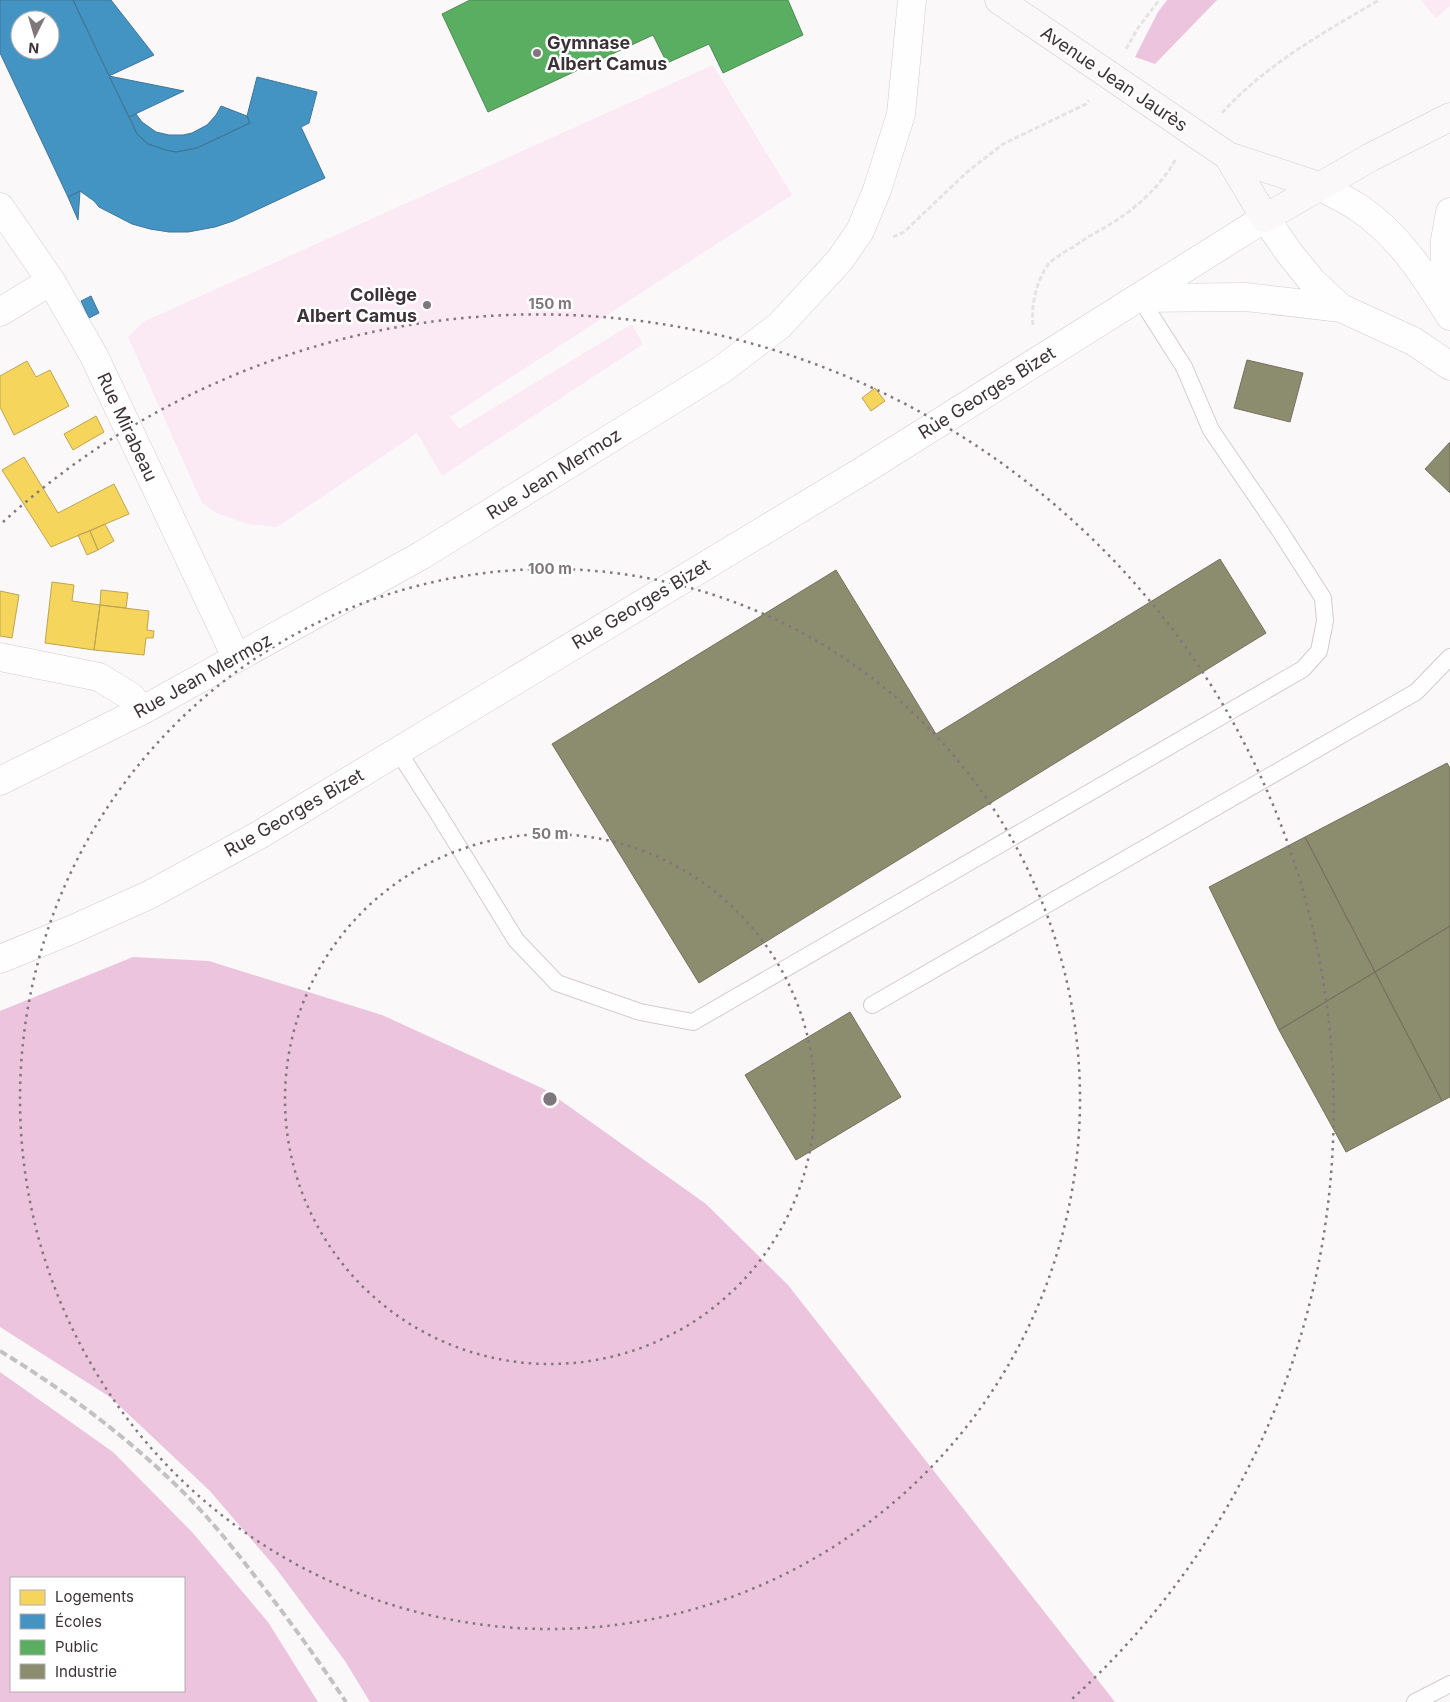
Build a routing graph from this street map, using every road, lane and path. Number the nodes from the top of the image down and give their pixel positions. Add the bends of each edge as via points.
1 (912, 0) edge
2 (999, 0) edge
3 (1160, 0) edge
4 (1379, 0) edge
5 (1125, 52) dead end
6 (1092, 97) dead end
7 (1220, 114) dead end
8 (1450, 117) edge
9 (1177, 156) dead end
10 (1228, 156) junction
11 (1319, 186) junction
12 (0, 207) edge
13 (1450, 212) edge
14 (1265, 218) junction
15 (888, 240) dead end
16 (51, 281) junction
17 (1140, 298) junction
18 (1340, 308) junction
19 (0, 312) edge
20 (1450, 314) edge
21 (1034, 330) dead end
22 (1450, 366) edge
23 (0, 657) edge
24 (1450, 657) edge
25 (236, 658) junction
26 (143, 710) junction
27 (398, 752) junction
28 (0, 782) edge
29 (0, 959) edge
30 (872, 1005) dead end
31 (1450, 1684) edge
32 (1415, 1702) edge

1 - 25 street, Rue Jean Mermoz via 901,114 877,190 860,231 845,253 780,326 721,370 422,555
2 - 10 street, Avenue Jean Jaurès
3 - 5 path via 1138,28
4 - 7 path via 1299,47 1238,94
6 - 15 path via 1086,104 1002,144 904,232
8 - 11 street
9 - 21 path via 1170,170 1122,217 1048,265 1036,288 1032,313
10 - 11 street, Avenue Jean Jaurès
10 - 14 street, Avenue Jean Jaurès
11 - 14 street
11 - 20 street, Avenue Jean Jaurès via 1358,207 1385,230 1420,268
12 - 16 street, Rue Mirabeau
13 - 20 street, Avenue Jean Jaurès via 1445,240 1445,276
14 - 17 street, Rue Georges Bizet
14 - 18 street, Avenue Jean Jaurès via 1312,281
16 - 19 street
16 - 25 street, Rue Mirabeau via 94,356
17 - 18 street, Avenue Jean Jaurès via 1246,297
17 - 27 street, Rue Georges Bizet
17 - 27 lane via 1184,367 1211,430 1323,598 1325,621 1319,650 1303,669 693,1022 640,1012 557,983 516,940
18 - 22 street, Avenue Jean Jaurès via 1413,341
23 - 26 street via 99,677 130,696
24 - 30 lane via 1416,692
25 - 26 street, Rue Jean Mermoz
26 - 28 street, Rue Jean Mermoz
27 - 29 street, Rue Georges Bizet via 259,835 149,895
31 - 32 lane

